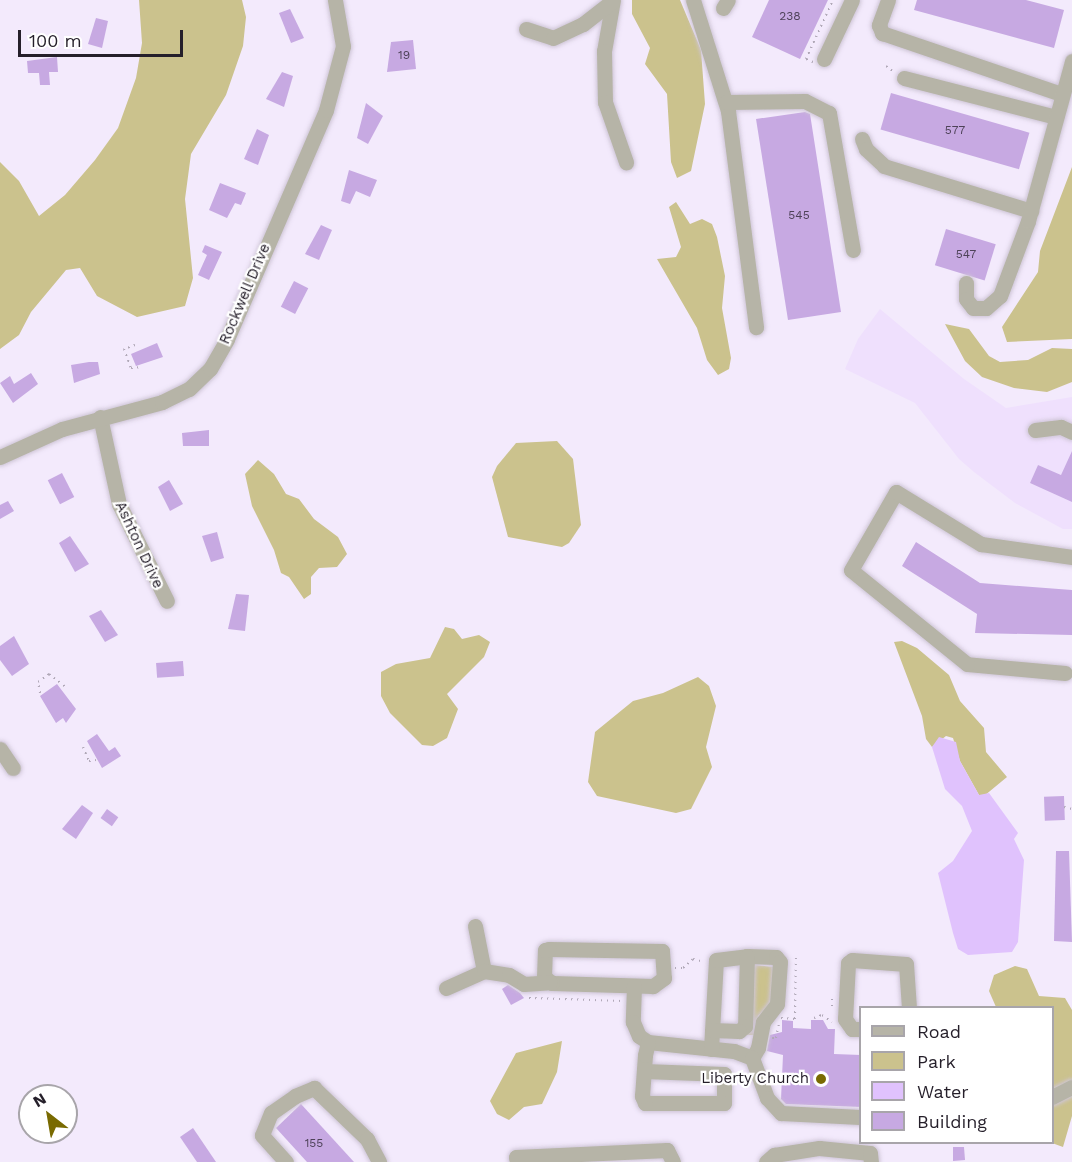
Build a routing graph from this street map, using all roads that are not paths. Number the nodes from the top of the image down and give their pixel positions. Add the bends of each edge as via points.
1 (334, 0) edge
2 (693, 0) edge
3 (852, 0) edge
4 (888, 0) edge
5 (613, 1) edge
6 (526, 29) dead end
7 (824, 59) road end
8 (1072, 61) edge
9 (904, 78) dead end
10 (1061, 94) junction
11 (727, 107) junction
12 (1056, 117) junction
13 (862, 139) dead end
14 (626, 162) dead end
15 (1031, 211) junction
16 (853, 250) dead end
17 (966, 283) dead end
18 (756, 327) dead end
19 (100, 417) junction
20 (1035, 430) dead end
21 (1072, 432) edge
22 (0, 457) edge
23 (1072, 557) edge
24 (167, 601) dead end
25 (1065, 673) dead end
26 (0, 749) edge
27 (13, 768) dead end
28 (475, 926) dead end
29 (747, 956) junction
30 (484, 971) junction
31 (550, 982) junction
32 (634, 986) junction
33 (446, 988) dead end
34 (909, 1006) edge
35 (859, 1029) edge
36 (712, 1030) junction
37 (648, 1042) junction
38 (711, 1049) junction
39 (752, 1058) junction
40 (644, 1071) junction
41 (1072, 1087) edge
42 (1054, 1096) edge
43 (859, 1117) edge
44 (286, 1162) edge
45 (379, 1162) edge
46 (517, 1162) edge
47 (673, 1162) edge
48 (766, 1162) edge
49 (871, 1162) edge

1 - 19 street, Rockwell Drive via 343,46 326,110 223,347 204,377 189,389 154,405
2 - 11 street
3 - 7 street
4 - 10 street via 879,25 882,33
5 - 6 street via 583,24 553,38
5 - 14 street via 604,51 605,102
8 - 10 street
9 - 12 street
10 - 12 street
11 - 16 street via 805,101 829,113
11 - 18 street
12 - 15 street
13 - 15 street via 884,166
15 - 17 street via 1000,296 986,308 973,308 966,299
19 - 22 street, Rockwell Drive
19 - 24 street, Ashton Drive via 118,504
20 - 21 street via 1061,427
23 - 25 street via 981,543 896,492 851,570 967,664
26 - 27 street
28 - 30 street
29 - 36 street via 718,957
29 - 36 street via 745,1026 739,1030
29 - 39 street via 776,957 780,962 777,1004 763,1022
30 - 31 street via 508,975 524,984
30 - 33 street
31 - 32 street
31 - 32 street via 544,977 547,949 662,951 664,978 657,985
32 - 37 street via 633,1022 639,1036
34 - 35 street via 906,963 852,960 848,963 845,1019 852,1029
36 - 38 street
37 - 38 street
37 - 40 street
38 - 39 street
39 - 43 street via 766,1098 781,1113
40 - 40 street via 645,1103 724,1103 724,1074
41 - 42 street
44 - 45 street via 262,1135 271,1113 314,1088 367,1139
46 - 47 street via 516,1157 667,1150
48 - 49 street via 774,1155 819,1148 870,1153

